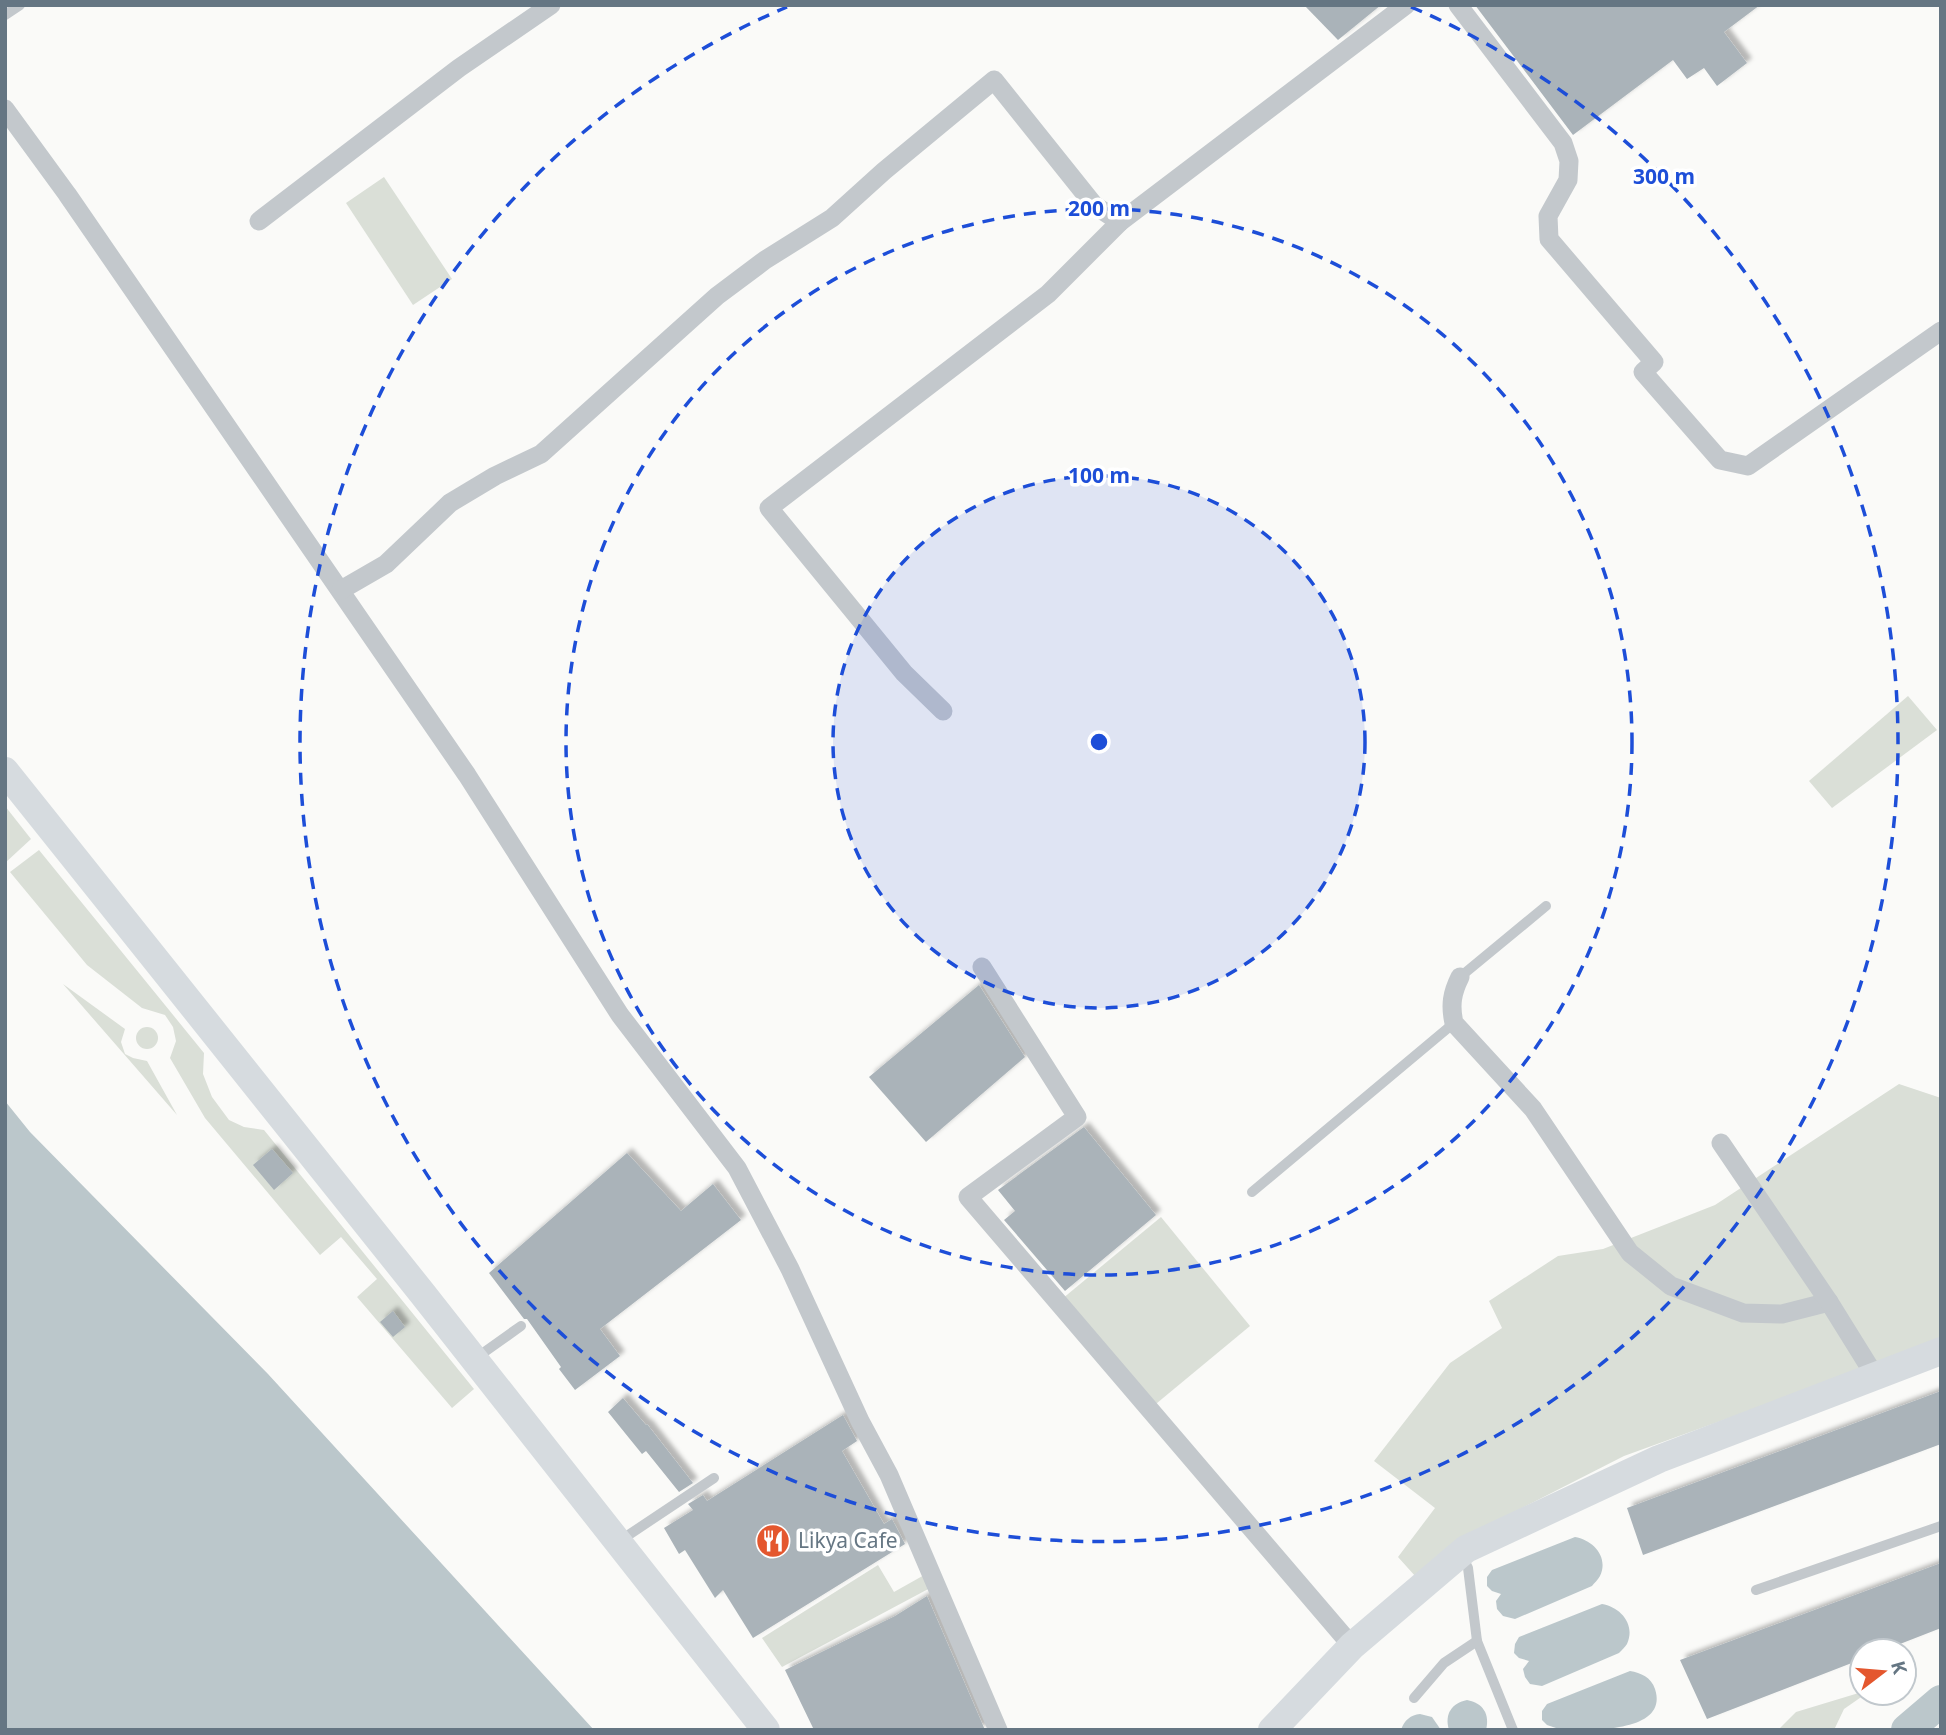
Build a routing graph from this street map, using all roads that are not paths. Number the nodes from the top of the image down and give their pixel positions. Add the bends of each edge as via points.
1 (20, 5) edge
2 (551, 5) edge
3 (1406, 5) edge
4 (1458, 5) edge
5 (5, 15) edge
6 (5, 109) edge
7 (259, 221) dead end
8 (1120, 222) junction
9 (1941, 331) edge
10 (341, 590) junction
11 (943, 711) dead end
12 (5, 771) edge
13 (1546, 906) dead end
14 (982, 967) dead end
15 (1460, 977) joint
16 (1454, 1023) junction
17 (1721, 1143) dead end
18 (1252, 1192) dead end
19 (1829, 1303) junction
20 (521, 1326) dead end
21 (1941, 1350) edge
22 (474, 1359) junction
23 (1875, 1376) junction
24 (714, 1478) dead end
25 (1941, 1526) edge
26 (618, 1542) junction
27 (1461, 1554) junction
28 (1756, 1590) dead end
29 (1477, 1641) junction
30 (1352, 1646) junction
31 (1414, 1698) dead end
32 (766, 1730) edge
33 (998, 1730) edge
34 (1272, 1730) edge
35 (1513, 1730) edge

1 - 5 lane
2 - 7 street
3 - 8 street
4 - 9 street via 1563,143 1569,161 1568,180 1548,216 1549,239 1654,362 1643,372 1720,460 1748,466
6 - 10 street
8 - 10 street via 1094,205 994,80 832,218 717,296 541,454 450,503 386,564
8 - 11 street via 1048,294 769,508 904,673
10 - 33 street via 467,775 620,1016 737,1168 889,1475
12 - 22 street
13 - 15 lane
14 - 30 street via 1077,1117 968,1197
15 - 16 street via 1451,1007
16 - 18 lane
16 - 19 street via 1533,1108 1630,1253 1671,1286 1743,1313 1782,1314
17 - 19 street
19 - 23 street
20 - 22 lane
21 - 23 street
22 - 26 street
23 - 27 street via 1659,1459
24 - 26 lane
25 - 28 lane
26 - 32 street
27 - 29 lane via 1468,1568
27 - 30 street
29 - 31 lane via 1444,1663
29 - 35 lane
30 - 34 street

